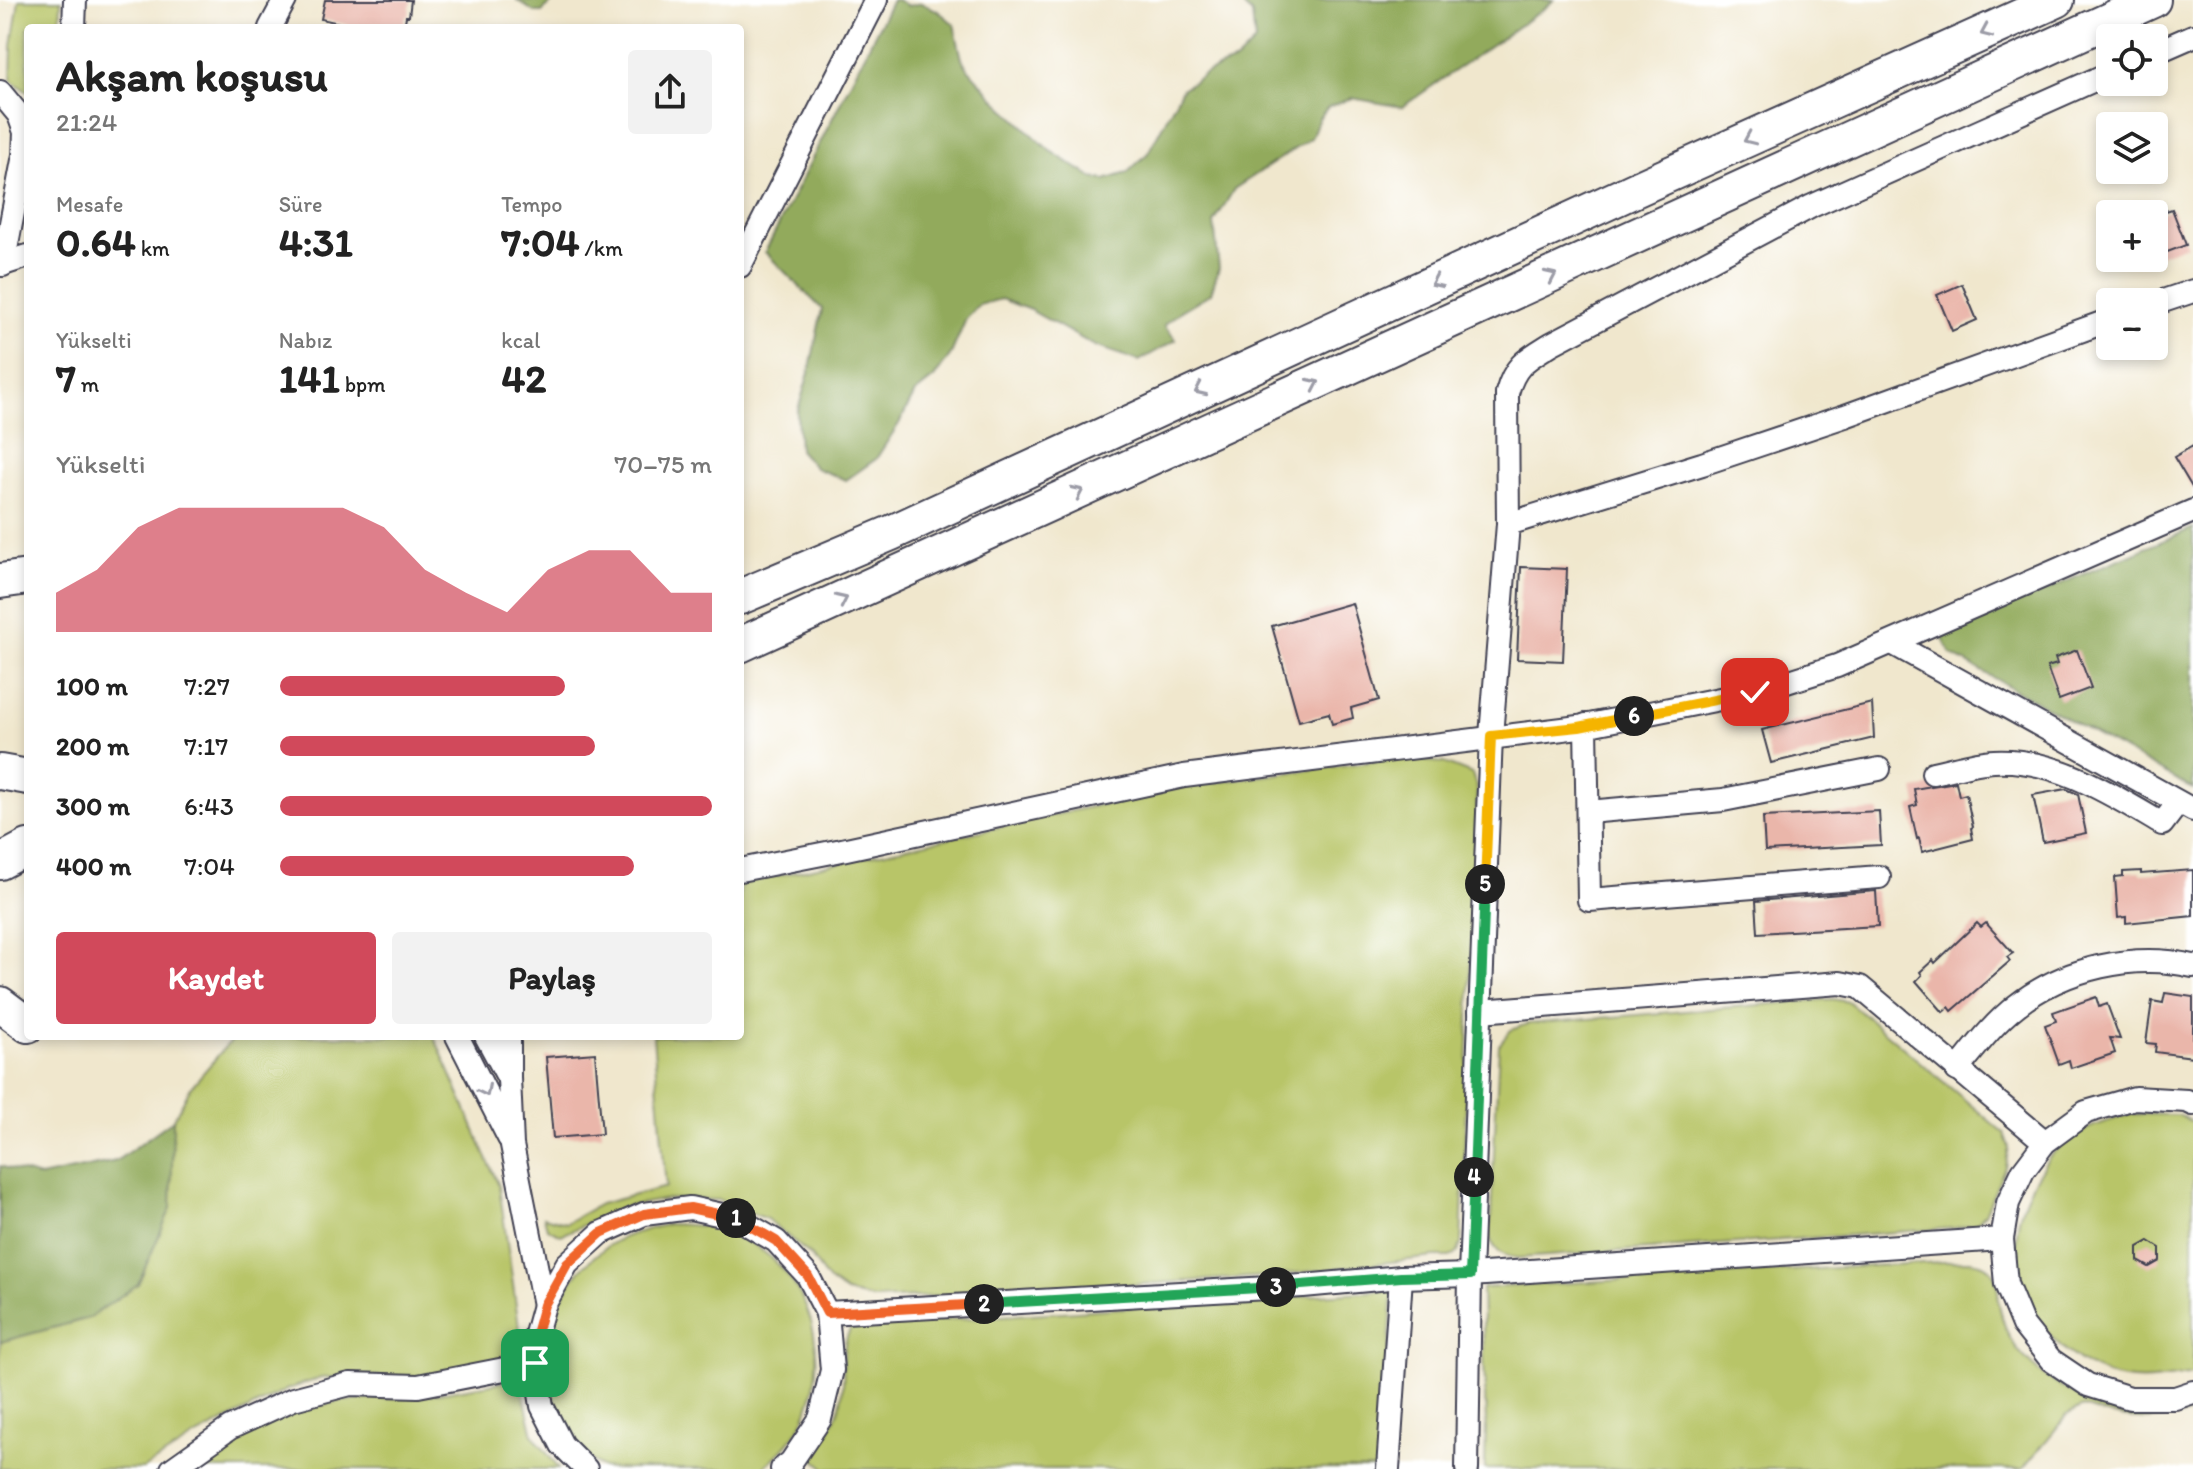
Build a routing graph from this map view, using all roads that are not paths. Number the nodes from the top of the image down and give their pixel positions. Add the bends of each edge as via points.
1 (75, 0) edge
2 (285, 0) edge
3 (876, 0) edge
4 (2057, 0) edge
5 (2153, 0) edge
6 (74, 24) edge
7 (272, 24) edge
8 (2193, 36) edge
9 (2168, 47) edge
10 (2096, 79) edge
11 (0, 92) edge
12 (24, 129) edge
13 (24, 155) edge
14 (24, 257) edge
15 (744, 258) edge
16 (1, 265) edge
17 (2193, 291) edge
18 (2168, 299) edge
19 (2096, 325) edge
20 (2193, 511) edge
21 (1508, 524) junction
22 (24, 578) edge
23 (0, 581) edge
24 (744, 595) edge
25 (744, 643) edge
26 (1892, 643) junction
27 (1586, 725) junction
28 (1491, 736) junction
29 (1879, 769) dead end
30 (0, 772) edge
31 (1933, 773) dead end
32 (24, 776) edge
33 (24, 786) edge
34 (0, 788) edge
35 (2186, 806) edge
36 (1588, 812) junction
37 (24, 831) edge
38 (0, 832) edge
39 (24, 849) edge
40 (0, 862) edge
41 (744, 869) edge
42 (1879, 877) dead end
43 (2193, 966) edge
44 (0, 1004) edge
45 (1480, 1011) junction
46 (24, 1024) edge
47 (0, 1026) edge
48 (24, 1027) edge
49 (459, 1040) edge
50 (488, 1040) edge
51 (509, 1040) edge
52 (1957, 1070) junction
53 (509, 1078) junction
54 (2193, 1104) edge
55 (2045, 1142) junction
56 (512, 1145) junction
57 (2002, 1239) junction
58 (1470, 1275) junction
59 (1401, 1277) junction
60 (544, 1305) junction
61 (827, 1313) junction
62 (535, 1363) junction
63 (2193, 1392) edge
64 (791, 1467) edge
65 (172, 1469) edge
66 (586, 1469) edge
67 (1388, 1469) edge
68 (1467, 1469) edge

1 - 6 street
2 - 7 street
3 - 15 street
4 -> 24 highway
25 -> 5 highway
8 - 9 street
10 - 21 street via 1812,206 1522,363 1507,393
11 - 12 street
13 - 16 street
14 - 16 street
17 - 18 street
19 - 21 street via 1845,416
20 - 26 street
21 - 28 street
22 - 23 highway
26 - 27 street via 1755,692
26 - 35 street
27 - 28 street
27 - 36 street
28 - 41 street via 1184,776
28 - 45 street
29 - 36 street via 1723,800
30 - 32 highway
31 - 35 street via 1980,762 2018,762 2087,781 2162,824
33 - 34 highway
36 - 42 street via 1589,900
37 - 38 highway
39 - 40 highway
43 - 52 street via 2118,963 2065,978 2018,1004
44 - 46 highway
45 - 52 street via 1840,983 1860,987
45 - 58 street
47 - 48 highway
49 -> 56 street
50 - 53 street
51 - 53 street
52 - 55 street
53 - 56 street
54 - 55 street via 2135,1098 2086,1112
55 - 57 street via 2008,1203
56 - 60 street
57 - 58 street
57 - 63 street via 2006,1284 2023,1325 2051,1360 2088,1385 2130,1398 2175,1398
58 - 59 street
58 - 68 street
59 - 61 street
59 - 67 street
60 - 61 street via 567,1264 601,1233 644,1214 690,1208 736,1218 776,1241 808,1276
60 - 62 street
61 - 64 street via 832,1370 820,1419
62 - 65 street via 418,1386 350,1384 293,1399 230,1428
62 - 66 street via 542,1406 562,1445

